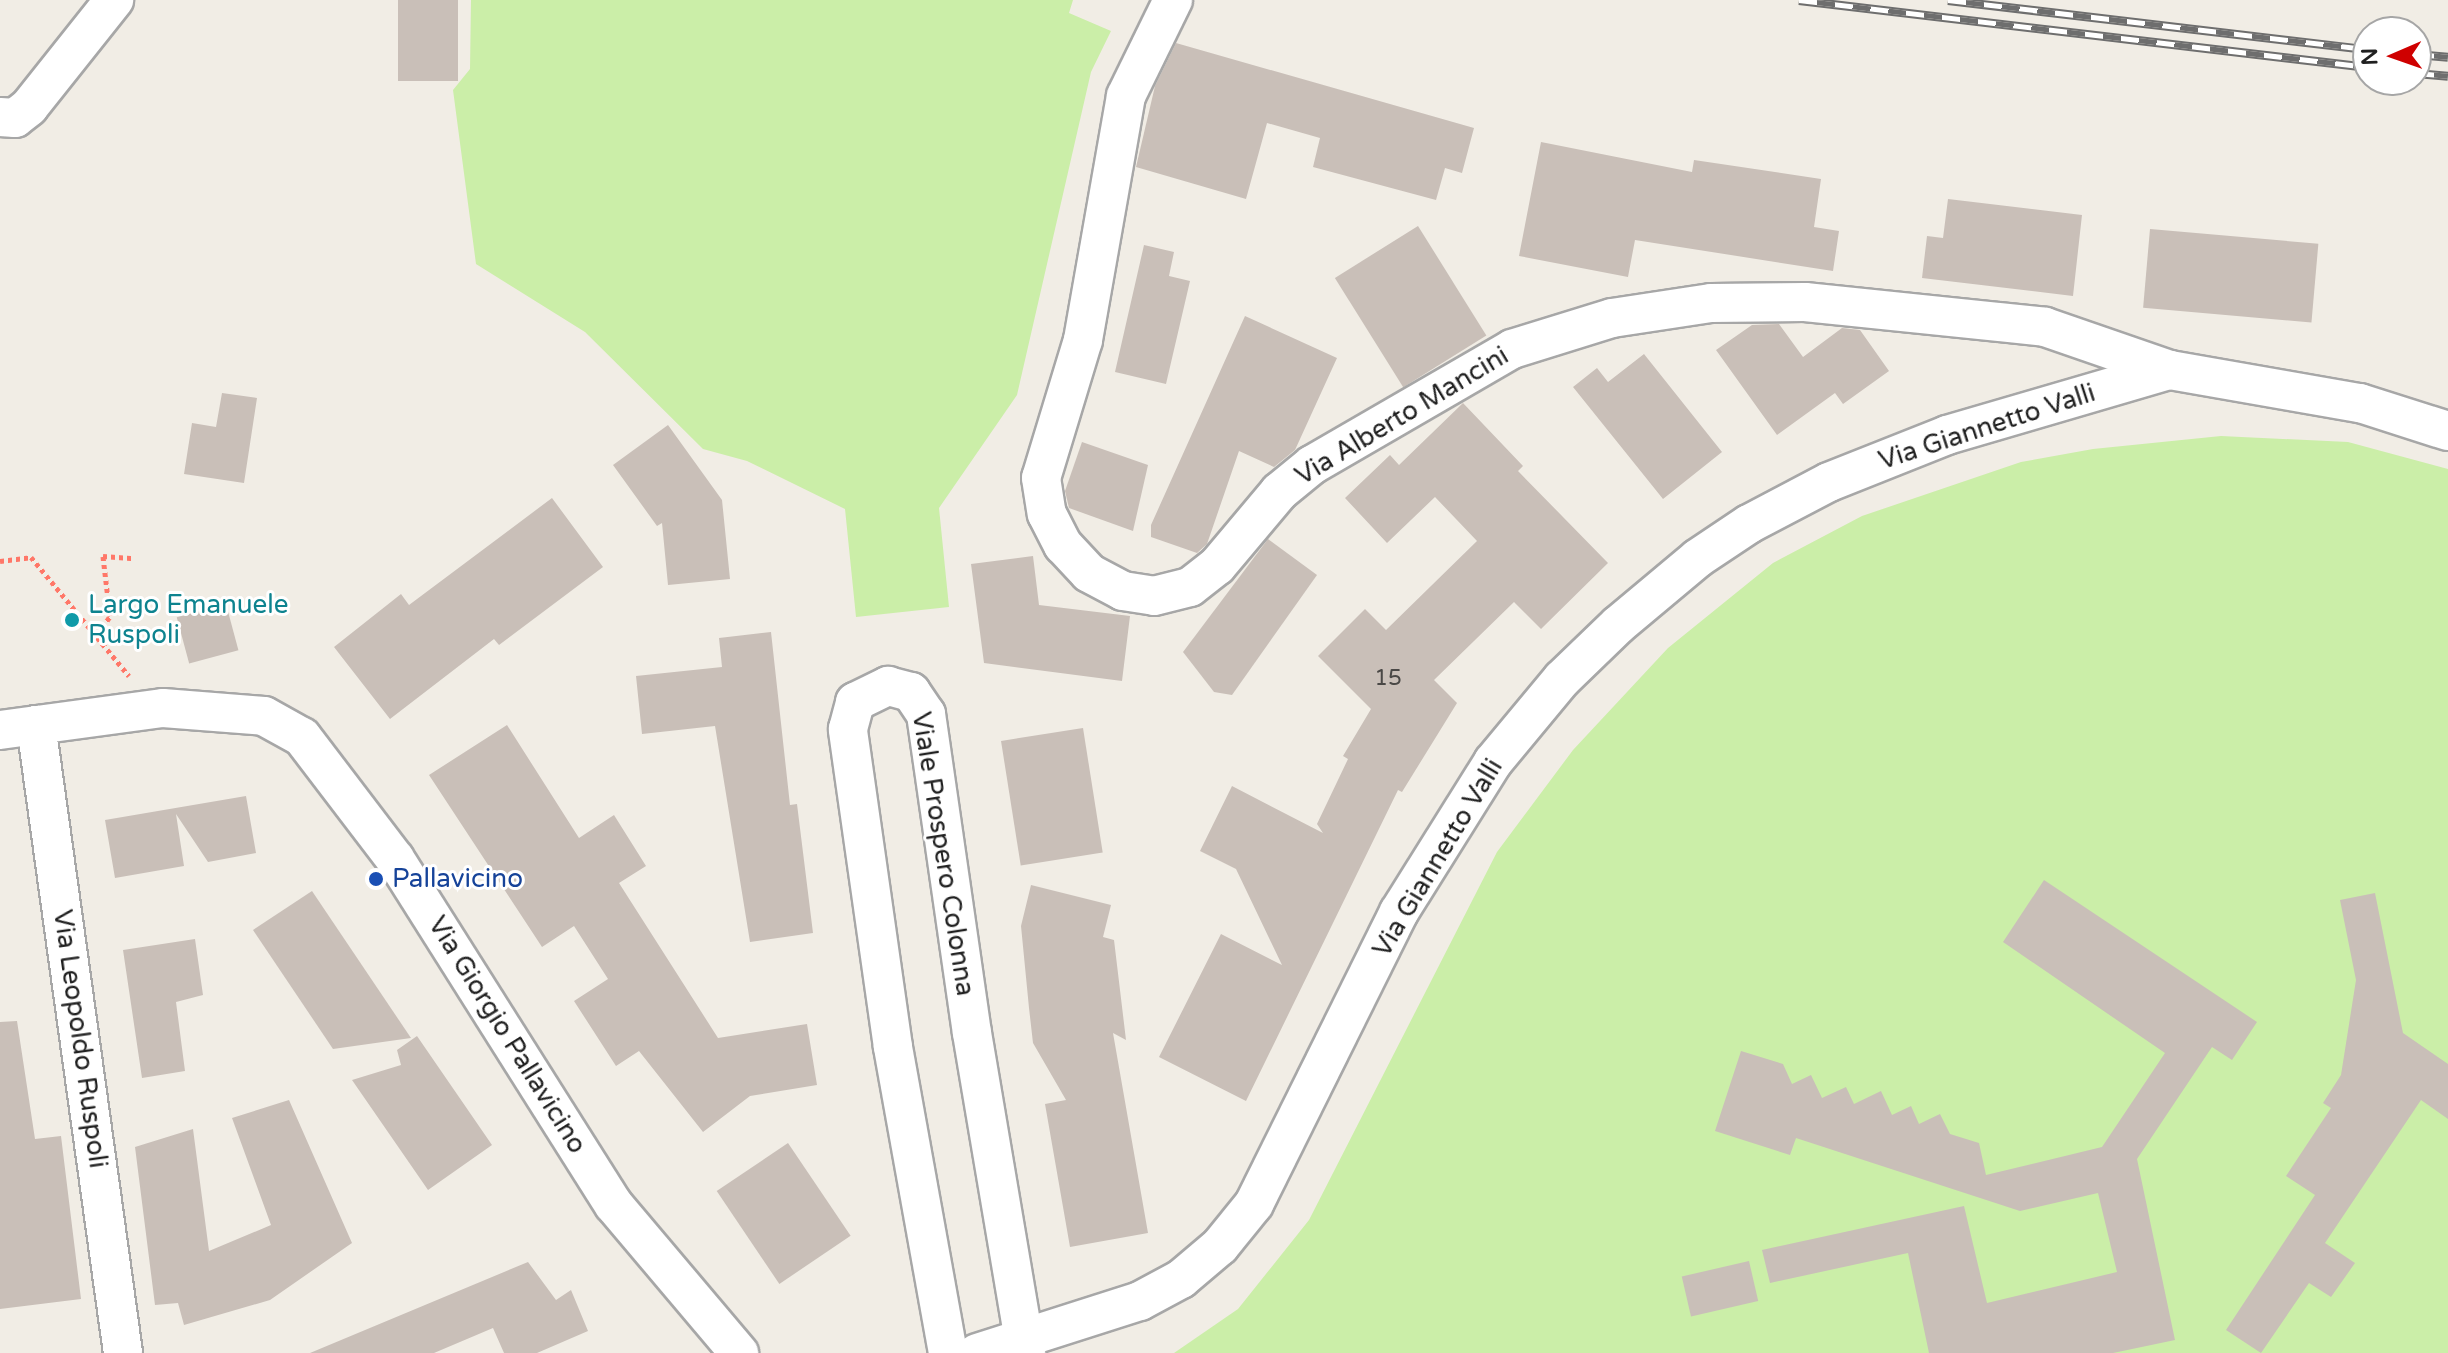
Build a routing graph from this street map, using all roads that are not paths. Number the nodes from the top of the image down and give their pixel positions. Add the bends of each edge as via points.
1 (114, 0) edge
2 (1173, 0) edge
3 (0, 117) edge
4 (2170, 370) junction
5 (2448, 431) edge
6 (18, 728) edge
7 (1024, 1347) edge
8 (123, 1353) edge
9 (739, 1353) edge
10 (948, 1353) edge
11 (977, 1353) edge

1 - 3 street via 29,107 15,118
2 - 4 street, Via Alberto Mancini via 1126,96 1083,340 1041,478 1047,514 1063,545 1089,573 1123,591 1154,596 1190,587 1217,566 1264,507 1312,465 1512,349 1612,318 1743,301 1835,305 2045,327
4 - 5 street, Via Giannetto Valli via 2360,403
4 - 7 street, Via Giannetto Valli via 1947,435 1867,465 1776,509 1665,583 1562,679 1469,796 1399,912 1272,1170 1235,1230 1201,1264 1163,1290
6 - 8 street, Via Leopoldo Ruspoli
6 - 9 street, Via Giorgio Pallavicino via 163,708 264,716 302,737 404,872 614,1205
7 - 10 street, Viale Prospero Colonna via 926,714 911,692 878,687 855,702 848,729 893,1047
7 - 11 street, Via Giannetto Valli

